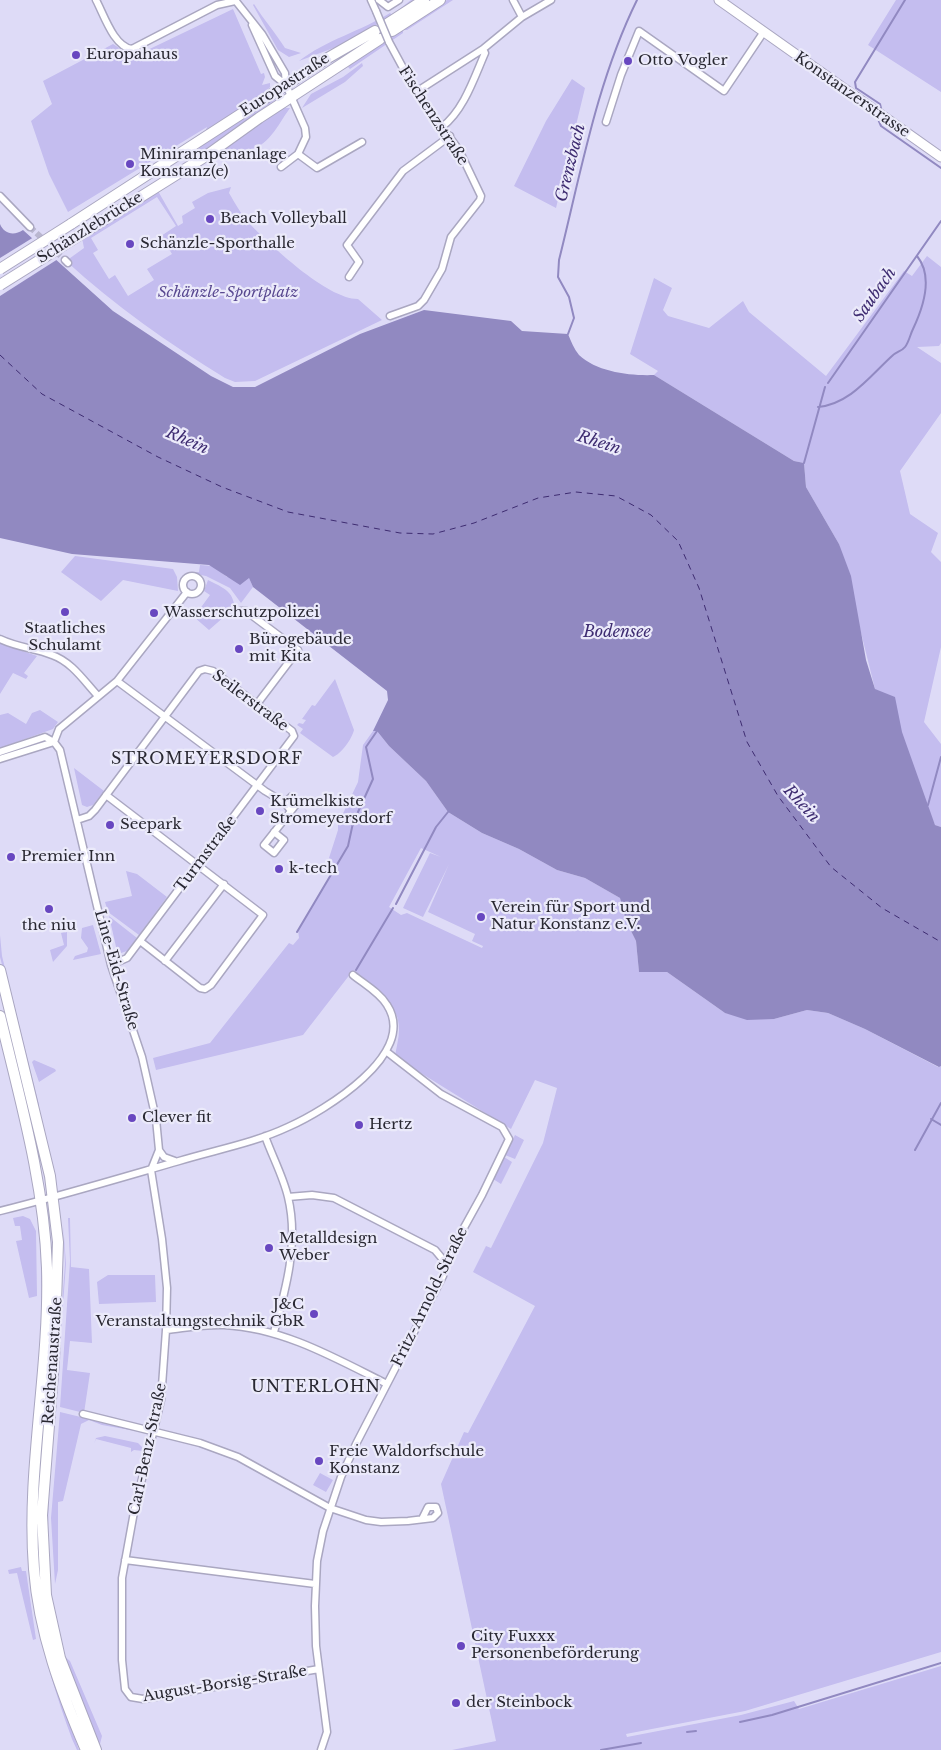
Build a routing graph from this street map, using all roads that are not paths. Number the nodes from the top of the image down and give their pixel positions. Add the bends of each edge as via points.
1 (96, 0) edge
2 (235, 0) edge
3 (371, 0) edge
4 (379, 0) edge
5 (399, 0) edge
6 (424, 0) edge
7 (440, 0) edge
8 (513, 0) edge
9 (551, 0) edge
10 (719, 0) edge
11 (522, 18) junction
12 (763, 33) junction
13 (483, 49) junction
14 (286, 85) junction
15 (416, 92) junction
16 (292, 97) junction
17 (606, 122) dead end
18 (442, 127) junction
19 (450, 136) junction
20 (362, 142) dead end
21 (197, 143) joint
22 (298, 154) junction
23 (206, 156) joint
24 (941, 157) edge
25 (281, 167) dead end
26 (0, 196) edge
27 (30, 227) tunnel mouth
28 (0, 270) edge
29 (349, 277) dead end
30 (0, 284) edge
31 (390, 316) dead end
32 (187, 592) dead end
33 (241, 611) dead end
34 (0, 640) edge
35 (117, 681) junction
36 (98, 696) junction
37 (256, 704) junction
38 (166, 716) junction
39 (294, 736) joint
40 (54, 742) junction
41 (0, 752) edge
42 (0, 759) edge
43 (258, 786) junction
44 (106, 795) junction
45 (286, 803) junction
46 (291, 812) junction
47 (77, 820) junction
48 (274, 832) dead end
49 (198, 865) junction
50 (224, 884) junction
51 (140, 941) junction
52 (165, 961) junction
53 (111, 965) junction
54 (0, 970) edge
55 (352, 975) dead end
56 (0, 1016) edge
57 (387, 1052) junction
58 (265, 1136) junction
59 (159, 1150) junction
60 (176, 1162) junction
61 (151, 1170) junction
62 (53, 1197) junction
63 (288, 1197) junction
64 (41, 1201) junction
65 (0, 1211) edge
66 (444, 1262) junction
67 (166, 1330) junction
68 (274, 1332) junction
69 (387, 1384) junction
70 (83, 1414) dead end
71 (155, 1430) junction
72 (330, 1508) junction
73 (422, 1519) dead end
74 (125, 1560) junction
75 (315, 1584) junction
76 (319, 1669) junction
77 (131, 1697) joint
78 (86, 1750) edge
79 (96, 1750) edge
80 (321, 1750) edge

1 - 2 street via 122,46 132,49 216,5
2 - 14 street via 262,34 285,73
3 - 15 street, Fischenzstraße, bridge via 392,50
4 - 5 street via 388,7
6 - 7 main road via 389,28
8 - 11 street
9 - 11 street
10 - 12 street, Konstanzerstrasse
11 - 13 street
12 - 17 street via 724,91 639,31
12 - 24 street, Konstanzerstrasse
13 - 15 street
13 - 18 street via 485,53 468,90 452,120
14 - 16 street
14 - 16 main road, Europastraße via 377,35
14 - 21 main road, Europastraße
15 - 18 street, Fischenzstraße
16 - 22 street via 306,137
16 - 23 main road, Europastraße
18 - 19 street, Fischenzstraße
19 - 29 street via 403,171 347,245 359,262
19 - 31 street, Fischenzstraße via 480,200 451,238 442,269 424,300 418,306
20 - 22 street via 318,168
21 - 28 main road, Schänzlebrücke, bridge
22 - 25 street
23 - 30 main road, Schänzlebrücke, bridge
26 - 27 street
32 - 35 street
33 - 37 street via 246,611 298,650
34 - 36 street via 18,648 52,655 70,666
35 - 36 street
35 - 38 street
36 - 40 street via 59,729
37 - 38 street, Seilerstraße via 205,668 199,671
37 - 39 street, Seilerstraße via 292,731
38 - 43 street
38 - 44 street
39 - 43 street, Turmstraße
40 - 41 street via 45,737
40 - 42 street
40 - 47 street, Line-Eid-Straße via 61,756
43 - 45 street
43 - 49 street, Turmstraße
44 - 47 street via 89,816
44 - 49 street
45 - 46 street
45 - 46 street via 290,797 298,802
46 - 48 street
47 - 53 street, Line-Eid-Straße
49 - 50 street
49 - 51 street, Turmstraße
50 - 52 street
50 - 52 street via 263,915 211,986 200,988
51 - 52 street
51 - 53 street, Turmstraße via 127,958
53 - 59 street, Line-Eid-Straße via 142,1057 156,1119
54 - 62 main road, Reichenaustraße
55 - 57 street via 388,1006 393,1030
56 - 64 main road, Reichenaustraße
57 - 58 street via 334,1102 308,1118
57 - 66 street, Fritz-Arnold-Straße via 441,1094 502,1127 509,1139
58 - 60 street
58 - 63 street
59 - 60 street via 167,1159
59 - 61 street, Line-Eid-Straße
60 - 61 street
61 - 62 street
61 - 67 street, Carl-Benz-Straße via 167,1288
62 - 64 street
62 - 79 main road, Reichenaustraße via 58,1267 42,1515 44,1570 46,1595 60,1658
63 - 66 street via 312,1194 334,1198 435,1250
63 - 68 street via 292,1238 290,1260
64 - 65 street
64 - 78 main road, Reichenaustraße via 47,1331 33,1510 34,1570 46,1642
66 - 69 street, Fritz-Arnold-Straße via 443,1276
67 - 68 street via 221,1325
67 - 71 street, Carl-Benz-Straße via 161,1400
68 - 69 street
69 - 72 street, Fritz-Arnold-Straße via 344,1469
70 - 71 street
71 - 72 street via 238,1457
71 - 74 street, Carl-Benz-Straße
72 - 73 street via 378,1522
72 - 75 street, Fritz-Arnold-Straße
74 - 75 street
74 - 77 street, Carl-Benz-Straße via 122,1660 125,1689
75 - 76 street, Fritz-Arnold-Straße
76 - 77 street, August-Borsig-Straße via 143,1699
76 - 80 street, Fritz-Arnold-Straße via 327,1732

